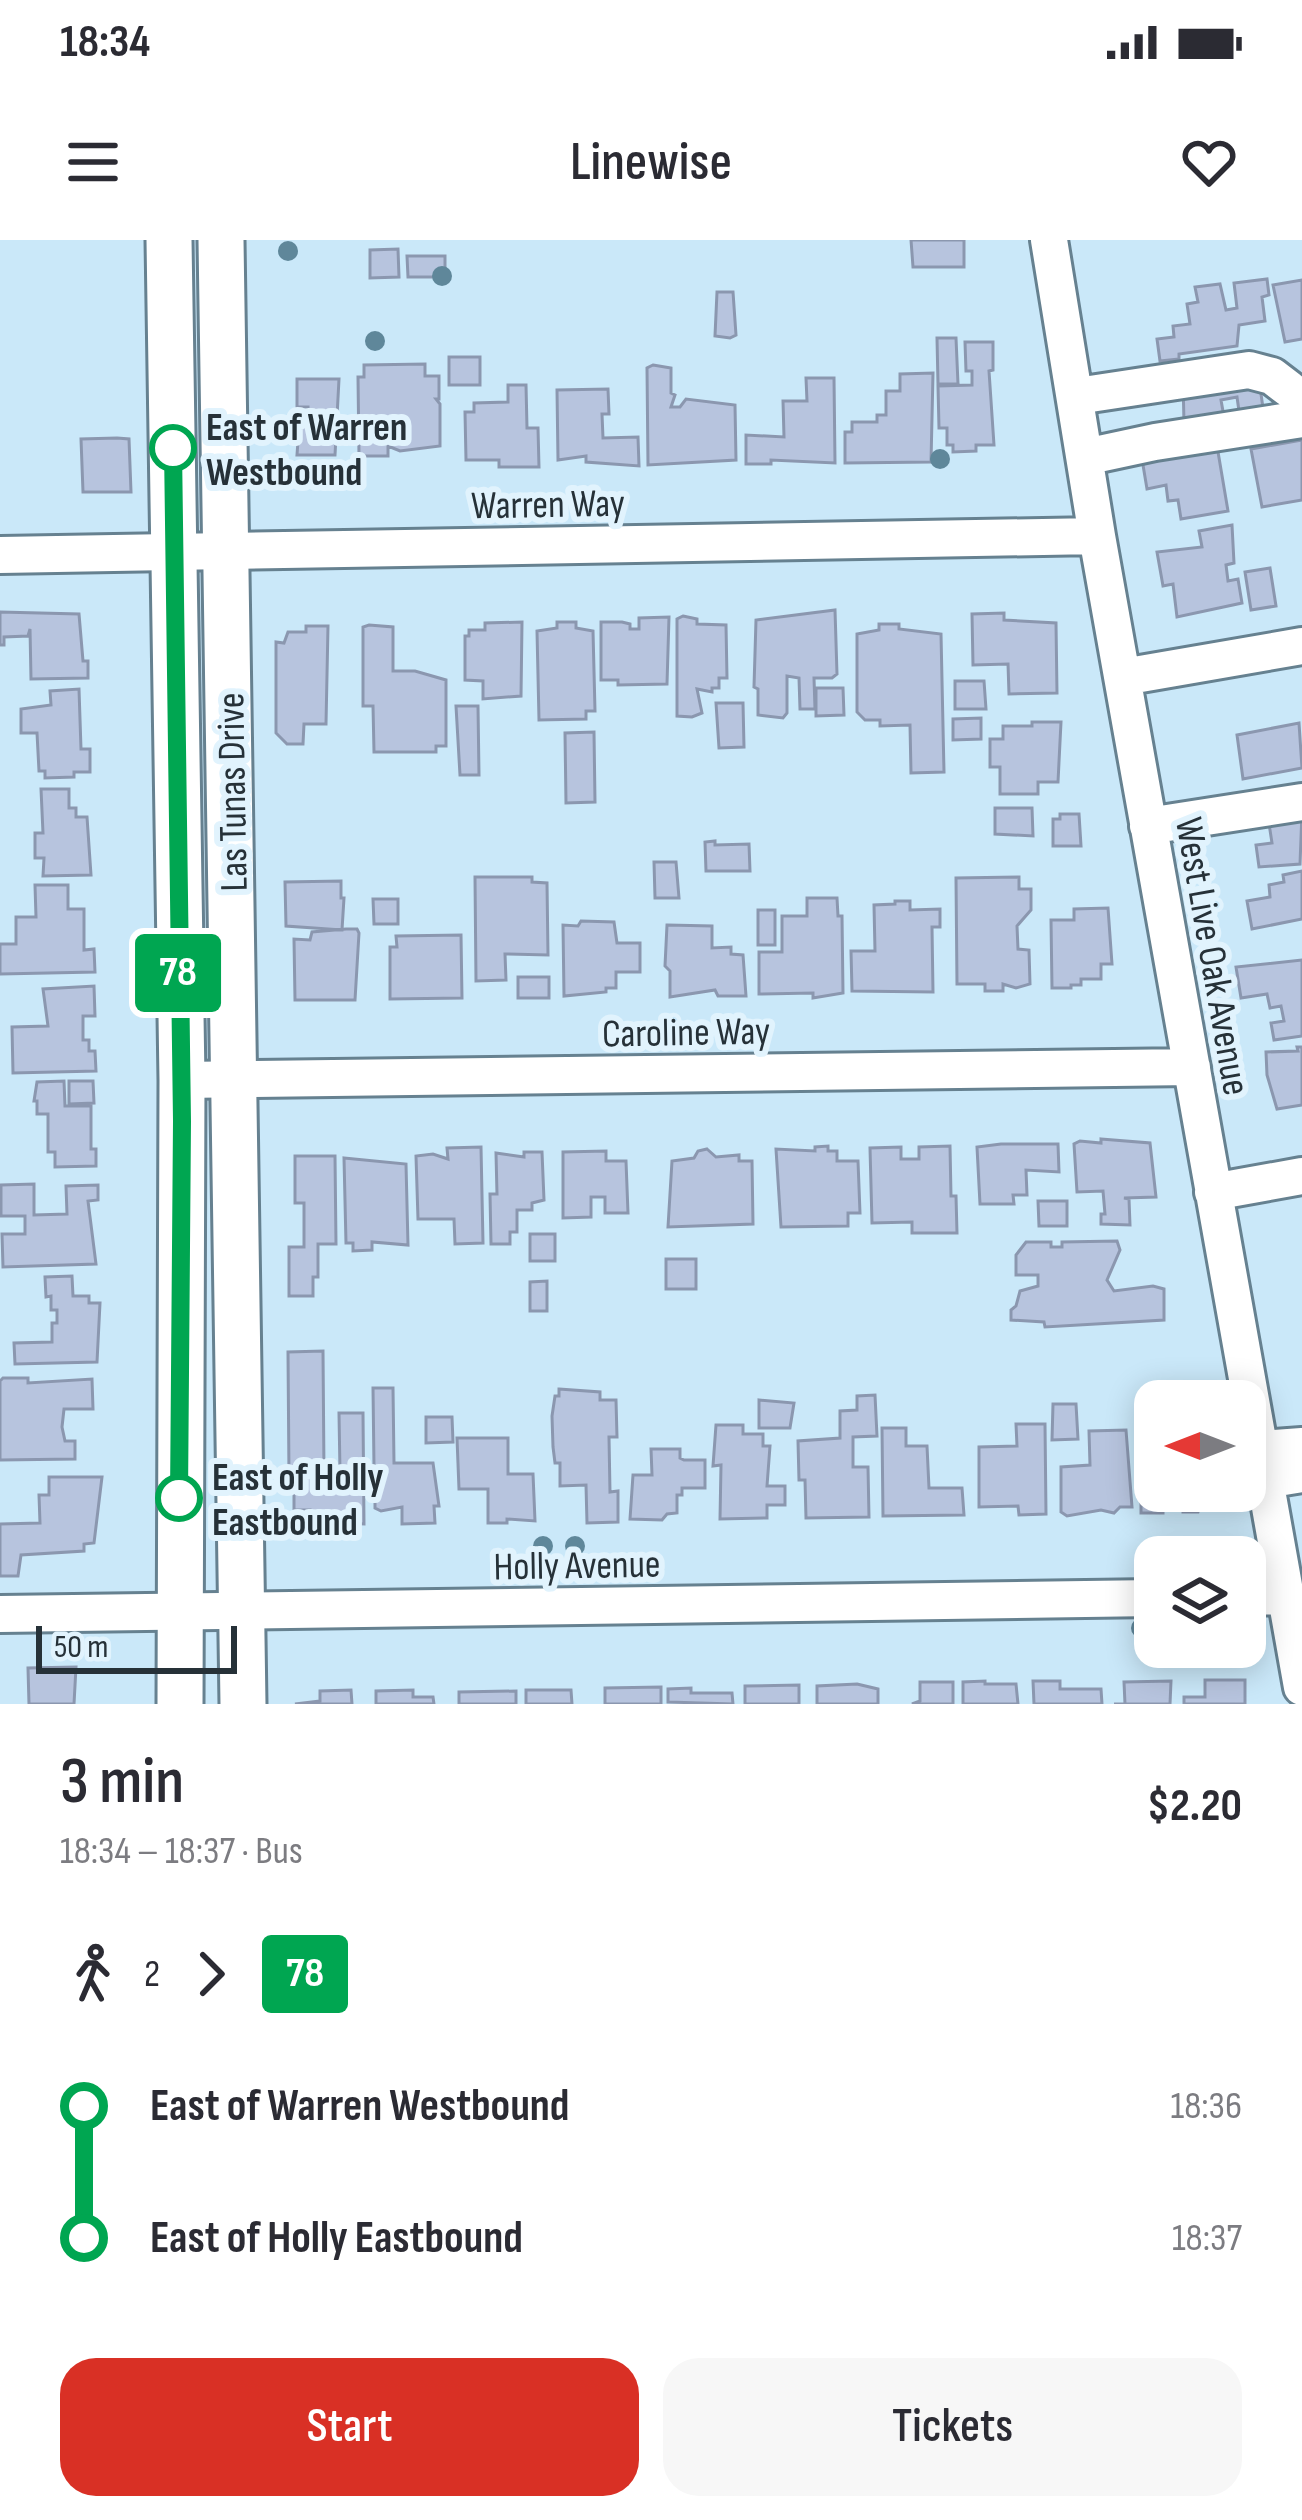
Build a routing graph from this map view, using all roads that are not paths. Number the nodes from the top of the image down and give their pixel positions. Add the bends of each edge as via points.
1 (169, 240) edge
2 (221, 240) edge
3 (1049, 240) edge
4 (1077, 396) junction
5 (1296, 404) edge
6 (1085, 457) junction
7 (1096, 536) junction
8 (175, 550) junction
9 (227, 550) junction
10 (0, 554) edge
11 (1302, 646) edge
12 (1123, 677) junction
13 (1302, 802) edge
14 (1148, 826) junction
15 (1192, 1067) junction
16 (236, 1079) junction
17 (182, 1080) junction
18 (1302, 1176) edge
19 (1213, 1192) junction
20 (1302, 1446) edge
21 (1276, 1468) edge
22 (1266, 1596) edge
23 (1286, 1596) junction
24 (1134, 1598) edge
25 (243, 1610) junction
26 (178, 1612) junction
27 (0, 1613) edge
28 (1302, 1687) edge
29 (180, 1704) edge
30 (243, 1704) edge

1 - 8 main road, Las Tunas Drive
2 - 9 main road, Las Tunas Drive
3 - 4 street, West Live Oak Avenue
4 - 5 street via 1249,370 1272,376
4 - 6 street, West Live Oak Avenue
5 - 6 street
6 - 7 street, West Live Oak Avenue
7 - 9 street, Warren Way
7 - 12 street, West Live Oak Avenue
8 - 9 street, Warren Way
8 - 10 street, Warren Way
8 - 17 main road, Las Tunas Drive
9 - 16 main road, Las Tunas Drive
11 - 12 street
12 - 14 street, West Live Oak Avenue
13 - 14 street
14 - 15 street, West Live Oak Avenue
15 - 16 street, Caroline Way
15 - 19 street, West Live Oak Avenue
16 - 17 street, Caroline Way
16 - 25 main road, Las Tunas Drive
17 - 26 main road, Las Tunas Drive
18 - 19 street
19 - 21 street, West Live Oak Avenue
20 - 21 street
21 - 23 street, West Live Oak Avenue
22 - 23 street
23 - 28 street, West Live Oak Avenue
24 - 25 street, Holly Avenue
25 - 26 street, Holly Avenue
25 - 30 main road, Las Tunas Drive
26 - 27 street, Holly Avenue
26 - 29 main road, Las Tunas Drive

